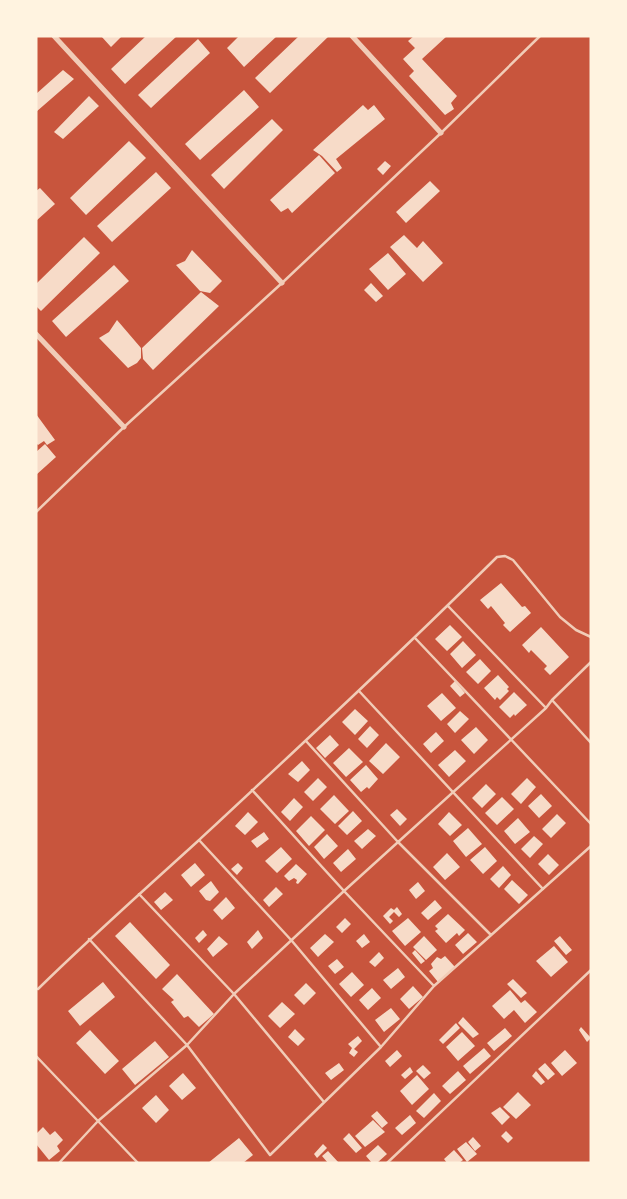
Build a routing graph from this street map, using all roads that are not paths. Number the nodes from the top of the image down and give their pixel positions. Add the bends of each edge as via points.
1 (54, 36) edge
2 (352, 36) edge
3 (540, 36) edge
4 (441, 133) junction
5 (282, 283) junction
6 (36, 334) edge
7 (124, 428) junction
8 (36, 512) edge
9 (448, 606) junction
10 (591, 637) edge
11 (415, 638) junction
12 (591, 662) edge
13 (359, 691) junction
14 (552, 700) junction
15 (546, 708) junction
16 (511, 739) junction
17 (306, 741) junction
18 (591, 743) edge
19 (252, 790) junction
20 (452, 793) junction
21 (591, 824) edge
22 (199, 840) junction
23 (398, 842) junction
24 (591, 846) edge
25 (543, 889) junction
26 (344, 891) junction
27 (139, 894) junction
28 (491, 936) junction
29 (89, 939) junction
30 (292, 941) junction
31 (591, 970) edge
32 (434, 986) junction
33 (38, 990) dead end
34 (234, 994) junction
35 (187, 1045) junction
36 (380, 1047) junction
37 (36, 1056) edge
38 (324, 1102) junction
39 (98, 1121) junction
40 (59, 1163) edge
41 (138, 1163) edge
42 (388, 1163) edge

1 - 5 street
2 - 4 street
3 - 4 lane
4 - 5 lane
5 - 7 lane
6 - 7 street
7 - 8 lane
9 - 10 lane via 497,557 505,556 513,560 560,617
9 - 11 lane
9 - 15 lane
11 - 13 lane
11 - 16 lane
12 - 14 lane
13 - 17 lane
13 - 20 lane
14 - 15 lane
14 - 18 lane
15 - 16 lane
16 - 20 lane
16 - 21 lane
17 - 19 lane
17 - 23 lane
19 - 22 lane
19 - 26 lane
20 - 23 lane
20 - 25 lane
22 - 27 lane
22 - 30 lane
23 - 26 lane
23 - 28 lane
24 - 25 lane
25 - 28 lane
26 - 30 lane
26 - 32 lane
27 - 29 lane
27 - 34 lane
28 - 32 lane
29 - 33 lane
29 - 35 lane
30 - 34 lane
30 - 36 lane
31 - 42 lane
32 - 36 lane
34 - 35 lane
34 - 38 lane
35 - 38 lane via 270,1155
35 - 39 lane
36 - 38 lane
37 - 39 lane
39 - 40 lane
39 - 41 lane

